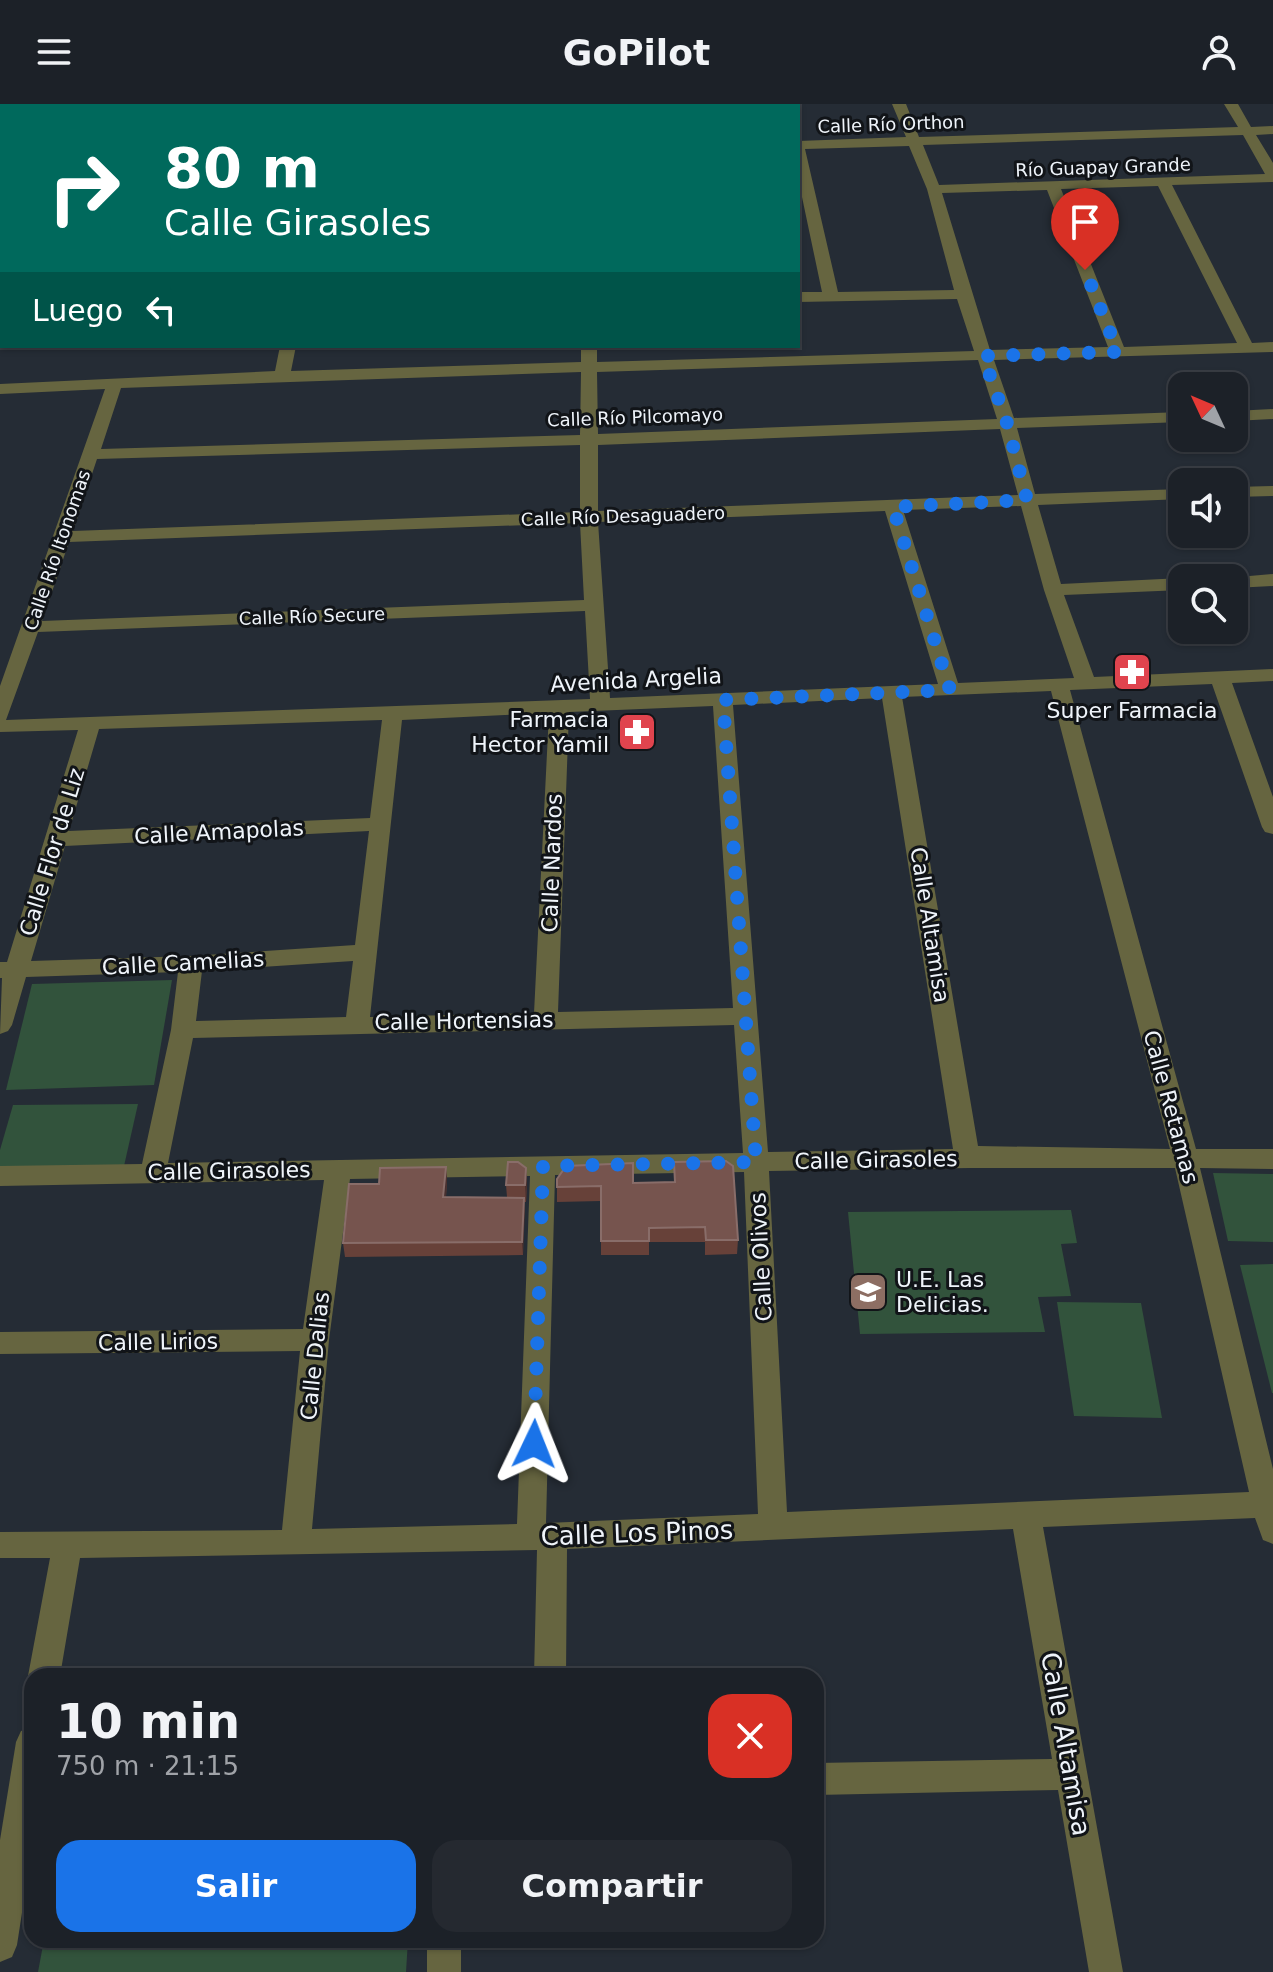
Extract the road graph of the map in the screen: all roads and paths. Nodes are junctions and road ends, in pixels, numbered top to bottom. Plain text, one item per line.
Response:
1 (899, 104) edge
2 (1231, 104) edge
3 (1247, 130) junction
4 (1273, 130) edge
5 (913, 141) junction
6 (800, 145) edge
7 (800, 154) edge
8 (1273, 177) edge
9 (1164, 183) junction
10 (1053, 187) junction
11 (934, 189) junction
12 (963, 294) junction
13 (831, 296) junction
14 (800, 297) edge
15 (1273, 347) edge
16 (288, 348) edge
17 (589, 348) edge
18 (1247, 348) junction
19 (1118, 352) junction
20 (983, 356) junction
21 (588, 368) junction
22 (282, 376) junction
23 (114, 386) junction
24 (0, 389) edge
25 (1273, 414) edge
26 (1248, 415) edge
27 (1168, 417) edge
28 (1007, 423) junction
29 (587, 440) junction
30 (90, 454) junction
31 (1273, 491) edge
32 (1248, 492) edge
33 (1168, 495) edge
34 (1027, 500) junction
35 (893, 507) junction
36 (589, 517) junction
37 (63, 537) junction
38 (1273, 580) edge
39 (1248, 581) edge
40 (1168, 585) edge
41 (1053, 590) junction
42 (594, 605) junction
43 (31, 627) junction
44 (1273, 675) edge
45 (1220, 677) junction
46 (1086, 683) junction
47 (1059, 685) junction
48 (950, 690) junction
49 (891, 692) junction
50 (723, 700) junction
51 (600, 705) junction
52 (559, 707) junction
53 (393, 714) junction
54 (0, 715) edge
55 (90, 725) junction
56 (0, 726) edge
57 (380, 824) junction
58 (1273, 827) edge
59 (58, 839) junction
60 (367, 952) junction
61 (191, 964) junction
62 (8, 970) edge
63 (746, 1016) junction
64 (546, 1019) junction
65 (357, 1023) junction
66 (0, 1025) edge
67 (183, 1030) junction
68 (1185, 1157) junction
69 (970, 1158) junction
70 (1273, 1159) edge
71 (756, 1162) junction
72 (543, 1166) junction
73 (338, 1170) junction
74 (153, 1172) junction
75 (0, 1176) edge
76 (315, 1340) junction
77 (0, 1343) edge
78 (1270, 1513) edge
79 (1026, 1517) junction
80 (773, 1528) junction
81 (541, 1536) junction
82 (68, 1543) junction
83 (296, 1543) junction
84 (0, 1545) edge
85 (45, 1668) edge
86 (549, 1668) edge
87 (24, 1769) edge
88 (1071, 1774) junction
89 (824, 1779) edge
90 (18, 1790) edge
91 (0, 1945) edge
92 (444, 1948) edge
93 (444, 1972) edge
94 (1106, 1972) edge

1 - 5 street
2 - 3 street
3 - 4 street, Calle Río Orthon
3 - 5 street, Calle Río Orthon
3 - 8 street
5 - 6 street, Calle Río Orthon
5 - 11 street
7 - 13 street
8 - 9 street, Río Guapay Grande
9 - 10 street, Río Guapay Grande
9 - 18 street
10 - 11 street, Río Guapay Grande
10 - 19 street
11 - 12 street
12 - 13 street
12 - 20 street
13 - 14 street
15 - 18 street
16 - 22 street
17 - 21 street
18 - 19 street
19 - 20 street
20 - 21 street
20 - 28 street
21 - 22 street
21 - 29 street
22 - 23 street
23 - 24 street
23 - 30 street, Calle Río Itonomas
25 - 26 street
27 - 28 street, Calle Río Pilcomayo
28 - 29 street, Calle Río Pilcomayo
28 - 34 street
29 - 30 street, Calle Río Pilcomayo
29 - 36 street
30 - 37 street, Calle Río Itonomas
31 - 32 street
33 - 34 street, Calle Río Desaguadero
34 - 35 street, Calle Río Desaguadero
34 - 41 street
35 - 36 street, Calle Río Desaguadero
35 - 48 street
36 - 37 street, Calle Río Desaguadero
36 - 42 street
37 - 43 street, Calle Río Itonomas
38 - 39 street
40 - 41 street
41 - 46 street
42 - 43 street, Calle Río Secure
42 - 51 street
43 - 54 street, Calle Río Itonomas
44 - 45 street, Avenida Argelia
45 - 46 street, Avenida Argelia
45 - 58 street
46 - 47 street, Avenida Argelia
47 - 48 street, Avenida Argelia
47 - 68 street, Calle Retamas
48 - 49 street, Avenida Argelia
49 - 50 street, Avenida Argelia
49 - 69 street, Calle Altamisa
50 - 51 street, Avenida Argelia
50 - 63 street, Calle Olivos
51 - 52 street, Avenida Argelia
52 - 53 street, Avenida Argelia
52 - 64 street, Calle Nardos
53 - 55 street, Avenida Argelia
53 - 57 street
55 - 56 street, Avenida Argelia
55 - 59 street, Calle Flor de Liz
57 - 59 street, Calle Amapolas
57 - 60 street
59 - 62 street, Calle Flor de Liz
60 - 61 street, Calle Camelias
60 - 65 street
61 - 62 street, Calle Camelias
61 - 67 street
62 - 66 street, Calle Flor de Liz
63 - 64 street, Calle Hortensias
63 - 71 street, Calle Olivos
64 - 65 street, Calle Hortensias
65 - 67 street, Calle Hortensias
67 - 74 street
68 - 69 street, Calle Girasoles
68 - 70 street, Calle Girasoles
68 - 78 street, Calle Retamas
69 - 71 street, Calle Girasoles
71 - 72 street, Calle Girasoles
71 - 80 street, Calle Olivos
72 - 73 street, Calle Girasoles
72 - 81 street
73 - 74 street, Calle Girasoles
73 - 76 street, Calle Dalias
74 - 75 street, Calle Girasoles
76 - 77 street, Calle Lirios
76 - 83 street, Calle Dalias
78 - 79 street, Calle Los Pinos
79 - 80 street, Calle Los Pinos
79 - 88 street, Calle Altamisa
80 - 81 street, Calle Los Pinos
81 - 83 street, Calle Los Pinos
81 - 86 street
82 - 83 street, Calle Los Pinos
82 - 84 street, Calle Los Pinos
82 - 85 street
87 - 90 street
88 - 89 street
88 - 94 street, Calle Altamisa
90 - 91 street
92 - 93 street

